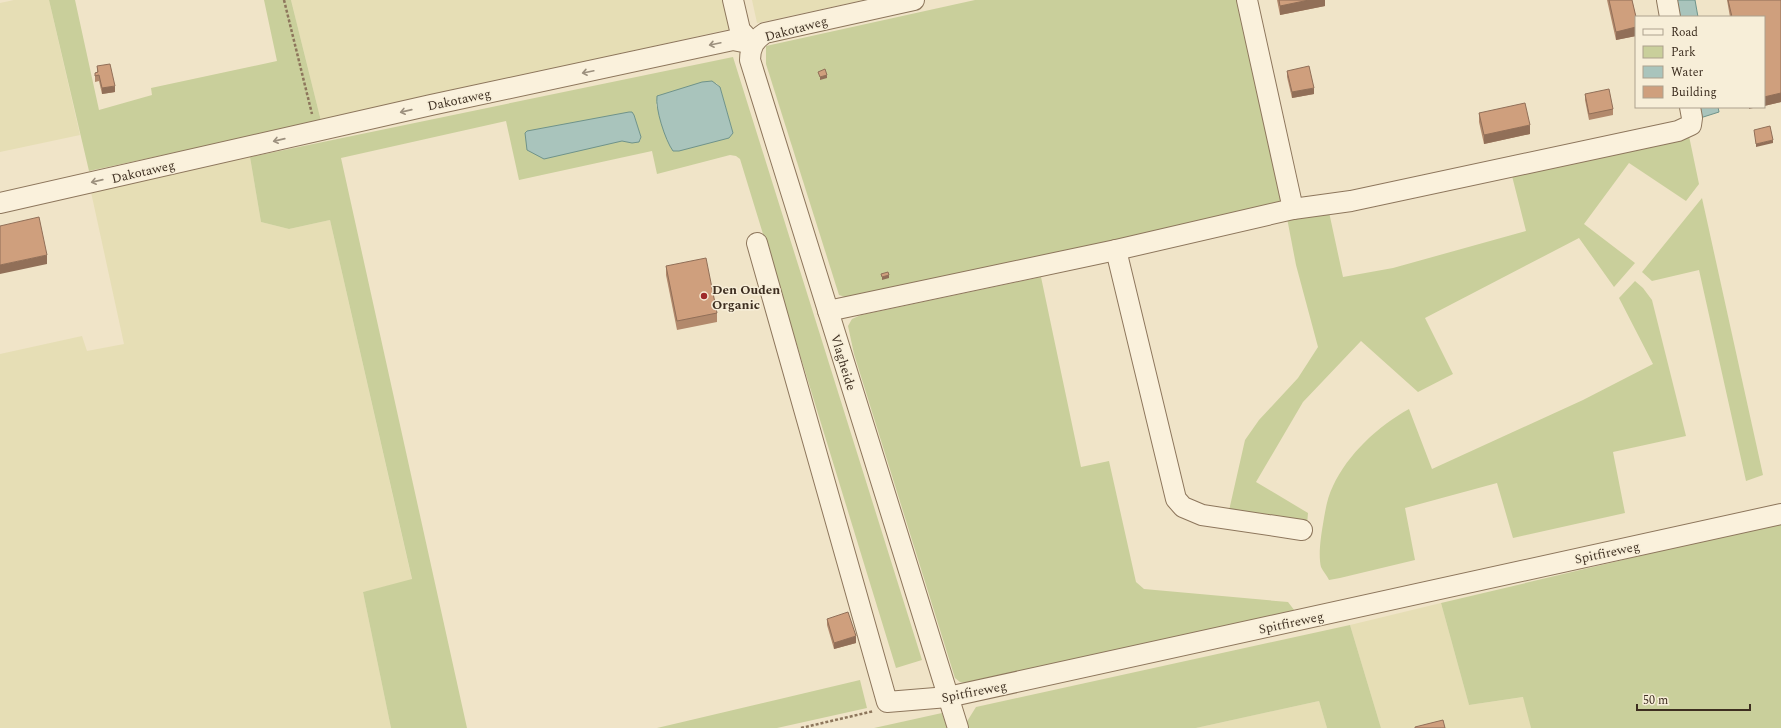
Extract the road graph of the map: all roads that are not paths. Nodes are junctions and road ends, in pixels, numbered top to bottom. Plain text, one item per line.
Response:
1 (733, 0) edge
2 (914, 0) edge
3 (1247, 0) edge
4 (1667, 0) edge
5 (1670, 16) edge
6 (753, 44) junction
7 (1690, 108) edge
8 (0, 203) edge
9 (1292, 209) junction
10 (757, 243) dead end
11 (1116, 250) junction
12 (828, 311) junction
13 (1781, 514) edge
14 (1302, 530) dead end
15 (948, 697) junction
16 (958, 728) edge

1 - 6 street
2 - 6 street, Dakotaweg
3 - 9 street
4 - 5 street
6 -> 8 street, Dakotaweg
6 - 12 street, Vlagheide
7 - 9 street
9 - 11 street
10 - 15 street, Spitfireweg
11 - 12 street
11 - 14 street
12 - 15 street, Vlagheide
13 - 15 street, Spitfireweg
15 - 16 street, Vlagheide

